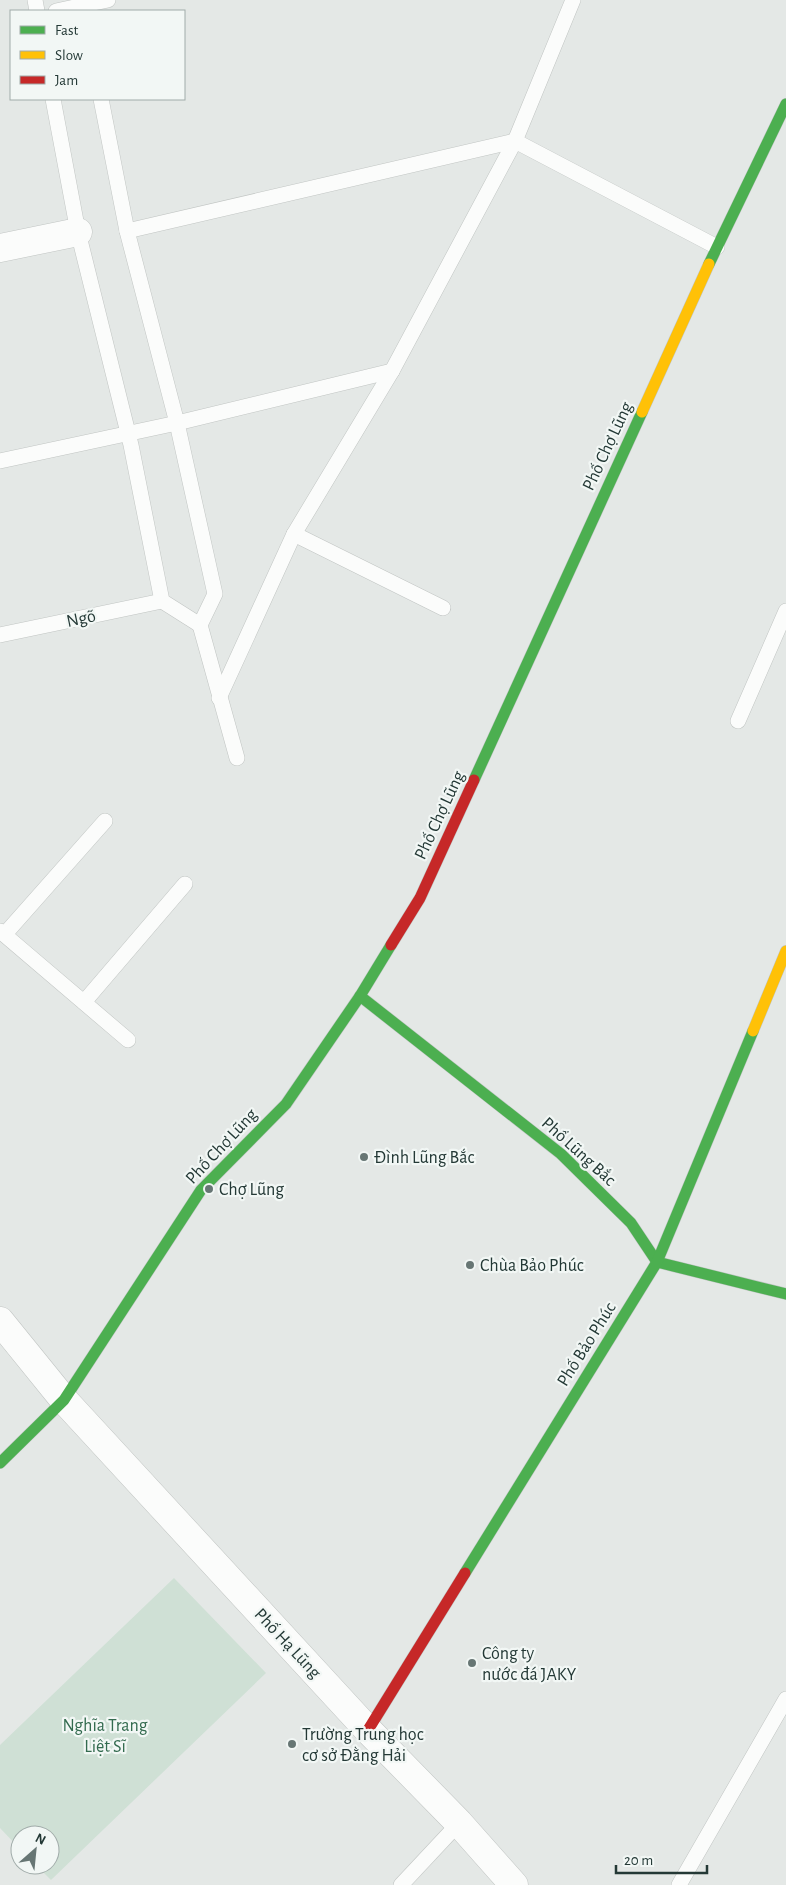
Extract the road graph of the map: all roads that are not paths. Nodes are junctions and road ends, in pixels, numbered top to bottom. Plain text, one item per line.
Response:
1 (108, 0) edge
2 (573, 0) edge
3 (83, 6) edge
4 (61, 10) edge
5 (53, 100) edge
6 (101, 100) edge
7 (786, 104) edge
8 (516, 142) junction
9 (127, 231) junction
10 (78, 232) junction
11 (717, 247) junction
12 (0, 248) edge
13 (392, 371) junction
14 (177, 422) junction
15 (127, 432) junction
16 (0, 461) edge
17 (294, 534) junction
18 (162, 601) junction
19 (443, 608) dead end
20 (786, 611) edge
21 (200, 625) junction
22 (0, 636) edge
23 (219, 698) junction
24 (738, 721) dead end
25 (237, 758) dead end
26 (105, 821) dead end
27 (185, 884) dead end
28 (2, 932) edge
29 (786, 951) edge
30 (360, 996) junction
31 (84, 1002) junction
32 (128, 1040) dead end
33 (657, 1262) junction
34 (786, 1294) edge
35 (0, 1321) edge
36 (64, 1400) junction
37 (0, 1463) edge
38 (786, 1698) edge
39 (368, 1730) junction
40 (459, 1823) junction
41 (401, 1885) edge
42 (514, 1885) edge
43 (679, 1885) edge

1 - 3 lane
2 - 8 lane
3 - 4 lane
5 - 10 lane
6 - 9 lane
7 - 11 street, Phố Chợ Lũng
8 - 9 lane
8 - 11 lane
8 - 13 lane
9 - 14 lane
10 - 12 street
10 - 15 lane
11 - 30 street, Phố Chợ Lũng
13 - 14 lane
13 - 17 lane
14 - 15 lane
14 - 21 lane
15 - 16 lane
15 - 18 lane
17 - 19 lane
17 - 23 lane
18 - 21 lane
18 - 22 lane, Ngõ
20 - 24 lane
21 - 23 lane
23 - 25 lane
26 - 28 lane
27 - 31 lane
28 - 31 lane
29 - 33 street, Phố Bảo Phúc
30 - 33 street, Phố Lũng Bắc
30 - 36 street, Phố Chợ Lũng
31 - 32 lane
33 - 34 street
33 - 39 street, Phố Bảo Phúc
35 - 36 street, Phố Hạ Lũng
36 - 37 street, Phố Chợ Lũng
36 - 39 street, Phố Hạ Lũng
38 - 43 lane
39 - 40 street, Phố Hạ Lũng
40 - 41 lane
40 - 42 street, Phố Hạ Lũng

